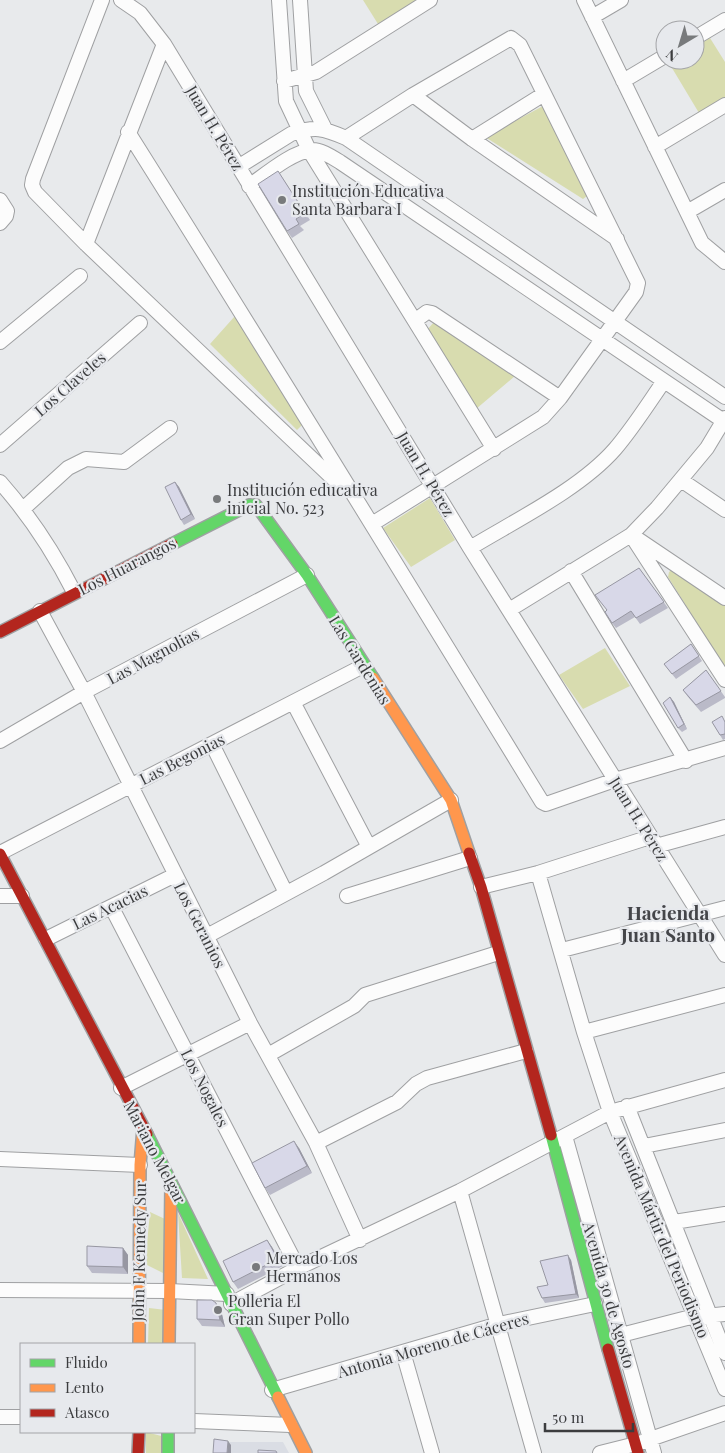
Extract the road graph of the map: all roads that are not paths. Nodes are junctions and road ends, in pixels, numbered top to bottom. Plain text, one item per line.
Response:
1 (102, 0) edge
2 (121, 0) edge
3 (279, 0) edge
4 (300, 0) edge
5 (430, 0) edge
6 (584, 0) edge
7 (620, 0) edge
8 (592, 17) junction
9 (725, 20) edge
10 (705, 32) edge
11 (164, 44) junction
12 (655, 62) edge
13 (303, 76) junction
14 (284, 81) junction
15 (623, 81) junction
16 (544, 94) junction
17 (413, 95) junction
18 (725, 105) edge
19 (325, 129) junction
20 (300, 131) junction
21 (128, 132) junction
22 (346, 138) junction
23 (472, 139) junction
24 (655, 147) junction
25 (309, 150) junction
26 (238, 167) junction
27 (249, 186) junction
28 (725, 190) edge
29 (0, 200) edge
30 (687, 212) junction
31 (0, 224) edge
32 (617, 240) junction
33 (86, 244) junction
34 (725, 262) edge
35 (80, 276) dead end
36 (416, 320) junction
37 (615, 321) junction
38 (140, 322) dead end
39 (602, 339) junction
40 (0, 342) edge
41 (664, 381) junction
42 (560, 398) junction
43 (725, 398) edge
44 (724, 420) edge
45 (170, 428) dead end
46 (0, 445) edge
47 (494, 449) junction
48 (681, 480) junction
49 (0, 482) edge
50 (433, 486) junction
51 (355, 500) junction
52 (256, 505) joint
53 (23, 509) junction
54 (725, 510) edge
55 (372, 524) junction
56 (631, 534) junction
57 (470, 548) junction
58 (571, 571) junction
59 (307, 576) junction
60 (74, 592) junction
61 (725, 598) edge
62 (509, 610) junction
63 (40, 611) junction
64 (0, 632) edge
65 (363, 666) junction
66 (725, 680) edge
67 (84, 692) junction
68 (293, 702) junction
69 (0, 741) edge
70 (212, 744) junction
71 (725, 748) edge
72 (686, 761) junction
73 (614, 780) junction
74 (131, 786) junction
75 (451, 800) junction
76 (725, 827) edge
77 (653, 841) junction
78 (369, 847) junction
79 (0, 854) edge
80 (470, 858) junction
81 (538, 873) junction
82 (175, 875) junction
83 (481, 887) junction
84 (286, 893) junction
85 (0, 896) edge
86 (22, 896) junction
87 (347, 896) dead end
88 (112, 908) junction
89 (725, 908) edge
90 (698, 914) junction
91 (207, 936) junction
92 (46, 939) junction
93 (562, 950) junction
94 (498, 953) junction
95 (725, 955) edge
96 (725, 994) edge
97 (250, 1024) junction
98 (584, 1032) junction
99 (526, 1051) junction
100 (188, 1055) junction
101 (268, 1055) junction
102 (725, 1080) edge
103 (122, 1088) junction
104 (627, 1106) junction
105 (610, 1112) junction
106 (143, 1128) junction
107 (725, 1130) edge
108 (559, 1139) junction
109 (316, 1143) junction
110 (644, 1146) junction
111 (0, 1159) edge
112 (140, 1165) junction
113 (171, 1180) junction
114 (460, 1191) junction
115 (150, 1208) junction
116 (171, 1214) junction
117 (725, 1214) edge
118 (674, 1222) junction
119 (360, 1240) junction
120 (298, 1268) junction
121 (0, 1290) edge
122 (170, 1291) junction
123 (139, 1292) junction
124 (229, 1299) junction
125 (595, 1304) junction
126 (725, 1314) edge
127 (704, 1316) junction
128 (499, 1324) junction
129 (621, 1335) junction
130 (139, 1343) edge
131 (169, 1343) edge
132 (403, 1352) junction
133 (725, 1353) edge
134 (725, 1389) edge
135 (272, 1390) junction
136 (725, 1413) edge
137 (0, 1417) edge
138 (20, 1417) edge
139 (195, 1421) edge
140 (290, 1424) junction
141 (138, 1433) edge
142 (168, 1433) edge
143 (652, 1446) edge
144 (637, 1449) edge
145 (138, 1453) edge
146 (168, 1453) edge
147 (306, 1453) edge
148 (432, 1453) edge
149 (534, 1453) edge
150 (600, 1453) edge

1 - 33 street
2 - 11 street, Juan H. Pérez
3 - 14 street
4 - 13 street
5 - 13 street
6 - 8 street
7 - 8 street
8 - 15 street
9 - 10 street
11 - 21 street
11 - 26 street, Juan H. Pérez
12 - 15 street
13 - 14 street
13 - 19 street
14 - 20 street
15 - 24 street
16 - 17 street
16 - 23 street
16 - 32 street
17 - 22 street
17 - 23 street
18 - 24 street
19 - 20 street
19 - 22 street
20 - 25 street
20 - 26 street
21 - 33 street
21 - 51 street
22 - 37 street
23 - 32 street
24 - 30 street
25 - 27 street
25 - 36 street
25 - 39 street
26 - 27 street, Juan H. Pérez
27 - 50 street, Juan H. Pérez
28 - 30 street
29 - 31 street
30 - 34 street
32 - 37 street
33 - 51 street
35 - 40 street
36 - 42 street
36 - 47 street
37 - 39 street
37 - 43 street
38 - 46 street, Los Claveles
39 - 41 street
39 - 42 street
41 - 44 street
41 - 57 street
42 - 47 street
44 - 48 street
45 - 53 street
47 - 50 street
48 - 54 street
48 - 56 street
49 - 53 street
50 - 55 street
50 - 57 street, Juan H. Pérez
51 - 55 street
52 - 59 street, Las Gardenias
52 - 60 street, Los Huarangos
53 - 60 street
55 - 73 street
56 - 58 street
56 - 61 street
56 - 66 street
57 - 62 street, Juan H. Pérez
58 - 62 street
58 - 72 street
59 - 65 street, Las Gardenias
59 - 67 street, Las Magnolias
60 - 63 street, Los Huarangos
62 - 73 street, Juan H. Pérez
63 - 64 street, Los Huarangos
63 - 67 street, Los Geranios
65 - 68 street, Las Begonias
65 - 75 street, Las Gardenias
67 - 69 street, Las Magnolias
67 - 74 street, Los Geranios
68 - 70 street, Las Begonias
68 - 78 street
70 - 74 street, Las Begonias
70 - 84 street
71 - 72 street
72 - 73 street
73 - 77 street, Juan H. Pérez
74 - 79 street, Las Begonias
74 - 82 street, Los Geranios
75 - 78 street
75 - 80 street, Las Gardenias
76 - 77 street
77 - 81 street
77 - 90 street, Juan H. Pérez
78 - 84 street
79 - 86 street, Mariano Melgar
80 - 83 street, Las Gardenias
80 - 87 street
81 - 83 street
81 - 93 street, Avenida Mártir del Periodismo
82 - 88 street, Las Acacias
82 - 91 street, Los Geranios
83 - 94 street, Las Gardenias
84 - 91 street
85 - 86 street
86 - 92 street, Mariano Melgar
88 - 92 street, Las Acacias
88 - 100 street, Los Nogales
89 - 90 street
90 - 93 street
90 - 95 street, Juan H. Pérez
91 - 97 street, Los Geranios
92 - 103 street, Mariano Melgar
93 - 98 street, Avenida Mártir del Periodismo
94 - 99 street, Las Gardenias
94 - 101 street
96 - 98 street
97 - 100 street
97 - 101 street, Los Geranios
98 - 105 street, Avenida Mártir del Periodismo
99 - 108 street, Las Gardenias
99 - 109 street
100 - 103 street
100 - 120 street, Los Nogales
101 - 109 street, Los Geranios
102 - 104 street
103 - 106 street, Mariano Melgar
104 - 105 street
104 - 110 street, Avenida Mártir del Periodismo
105 - 108 street
105 - 127 street, Avenida Mártir del Periodismo
106 - 112 street, John F Kennedy Sur
106 - 113 street, Mariano Melgar
107 - 110 street
108 - 114 street
108 - 125 street, Avenida 30 de Agosto
108 - 129 street, Avenida 30 de Agosto
109 - 119 street, Los Geranios
110 - 118 street, Avenida Mártir del Periodismo
111 - 112 street
112 - 115 street, John F Kennedy Sur
113 - 116 street
113 - 124 street, Mariano Melgar
114 - 119 street
114 - 128 street
115 - 116 street
115 - 123 street, John F Kennedy Sur
116 - 122 street
117 - 118 street
118 - 127 street, Avenida Mártir del Periodismo
119 - 120 street
120 - 124 street
121 - 123 street
122 - 123 street
122 - 124 street
122 - 131 street
123 - 130 street, John F Kennedy Sur
124 - 135 street, Mariano Melgar
125 - 128 street, Antonia Moreno de Cáceres
125 - 144 street, Avenida 30 de Agosto
126 - 127 street
127 - 129 street
127 - 133 street, Avenida Mártir del Periodismo
127 - 134 street, Avenida Mártir del Periodismo
128 - 132 street, Antonia Moreno de Cáceres
128 - 149 street
129 - 143 street, Avenida 30 de Agosto
132 - 135 street, Antonia Moreno de Cáceres
132 - 148 street
135 - 140 street, Mariano Melgar
136 - 143 street
137 - 138 street
139 - 140 street
140 - 147 street, Mariano Melgar
141 - 145 street
142 - 146 street
143 - 144 street
144 - 150 street

